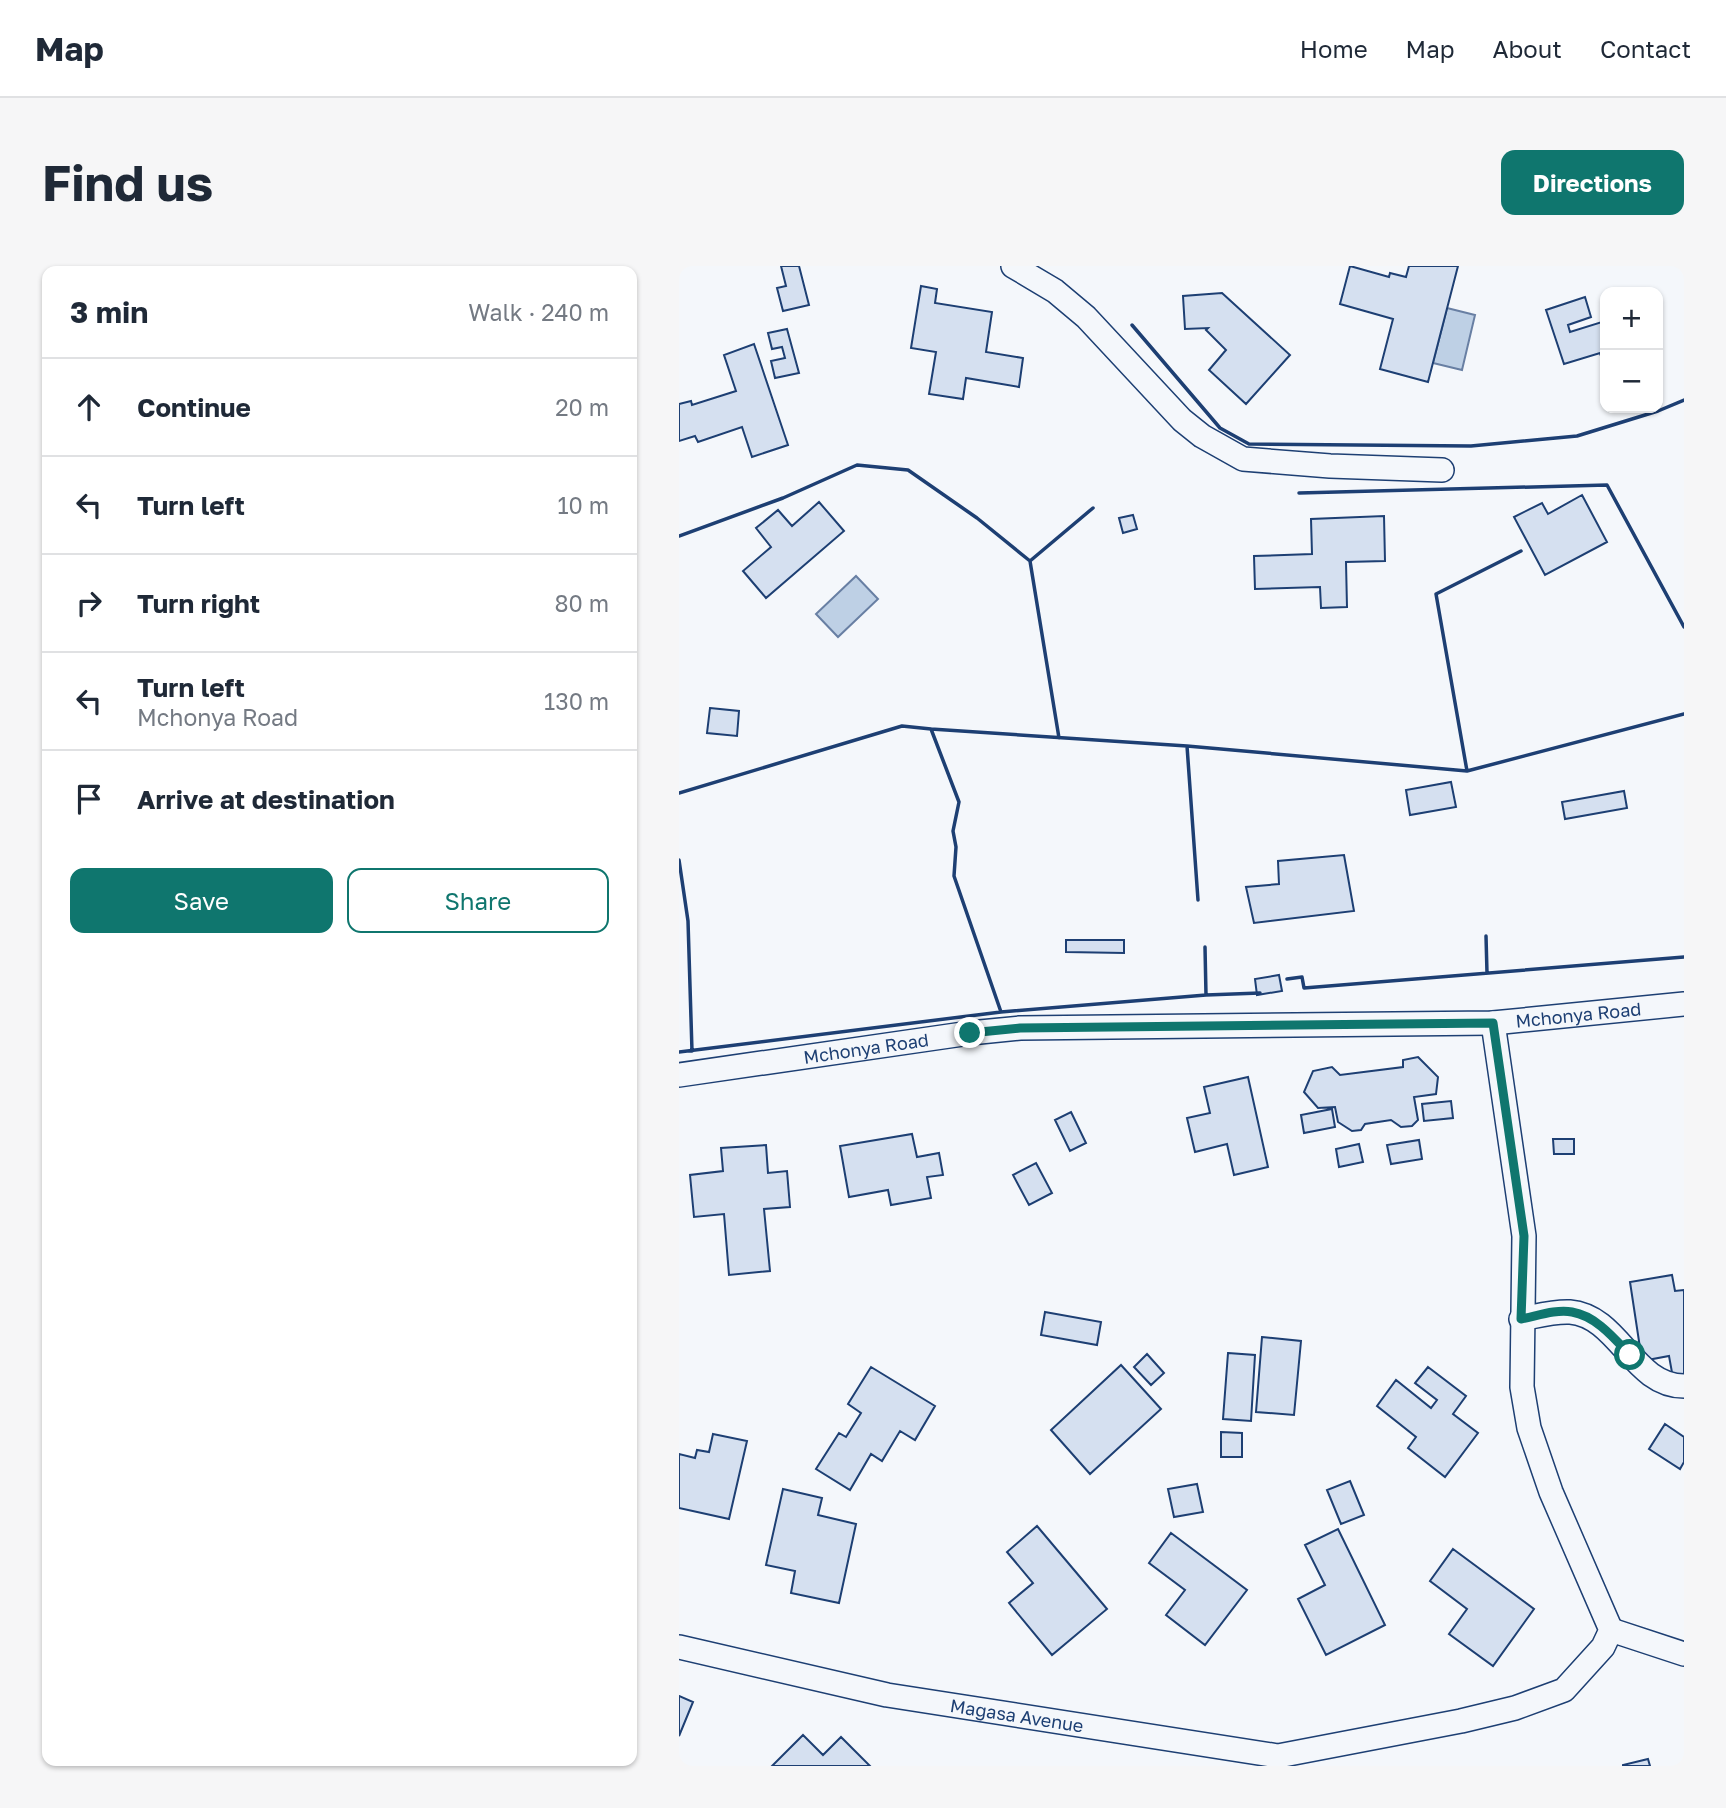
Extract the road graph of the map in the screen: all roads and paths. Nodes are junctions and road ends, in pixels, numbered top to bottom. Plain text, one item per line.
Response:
1 (1013, 266) edge
2 (1442, 470) dead end
3 (1684, 1003) edge
4 (1493, 1023) junction
5 (679, 1074) edge
6 (1521, 1319) junction
7 (1684, 1386) edge
8 (1611, 1630) junction
9 (679, 1647) edge
10 (1684, 1654) edge
11 (1278, 1761) edge

1 - 2 street
3 - 4 street, Mchonya Road
4 - 5 street, Mchonya Road
4 - 6 street
6 - 7 street
6 - 8 street
8 - 10 street
8 - 11 street, Magasa Avenue
9 - 11 street, Magasa Avenue

